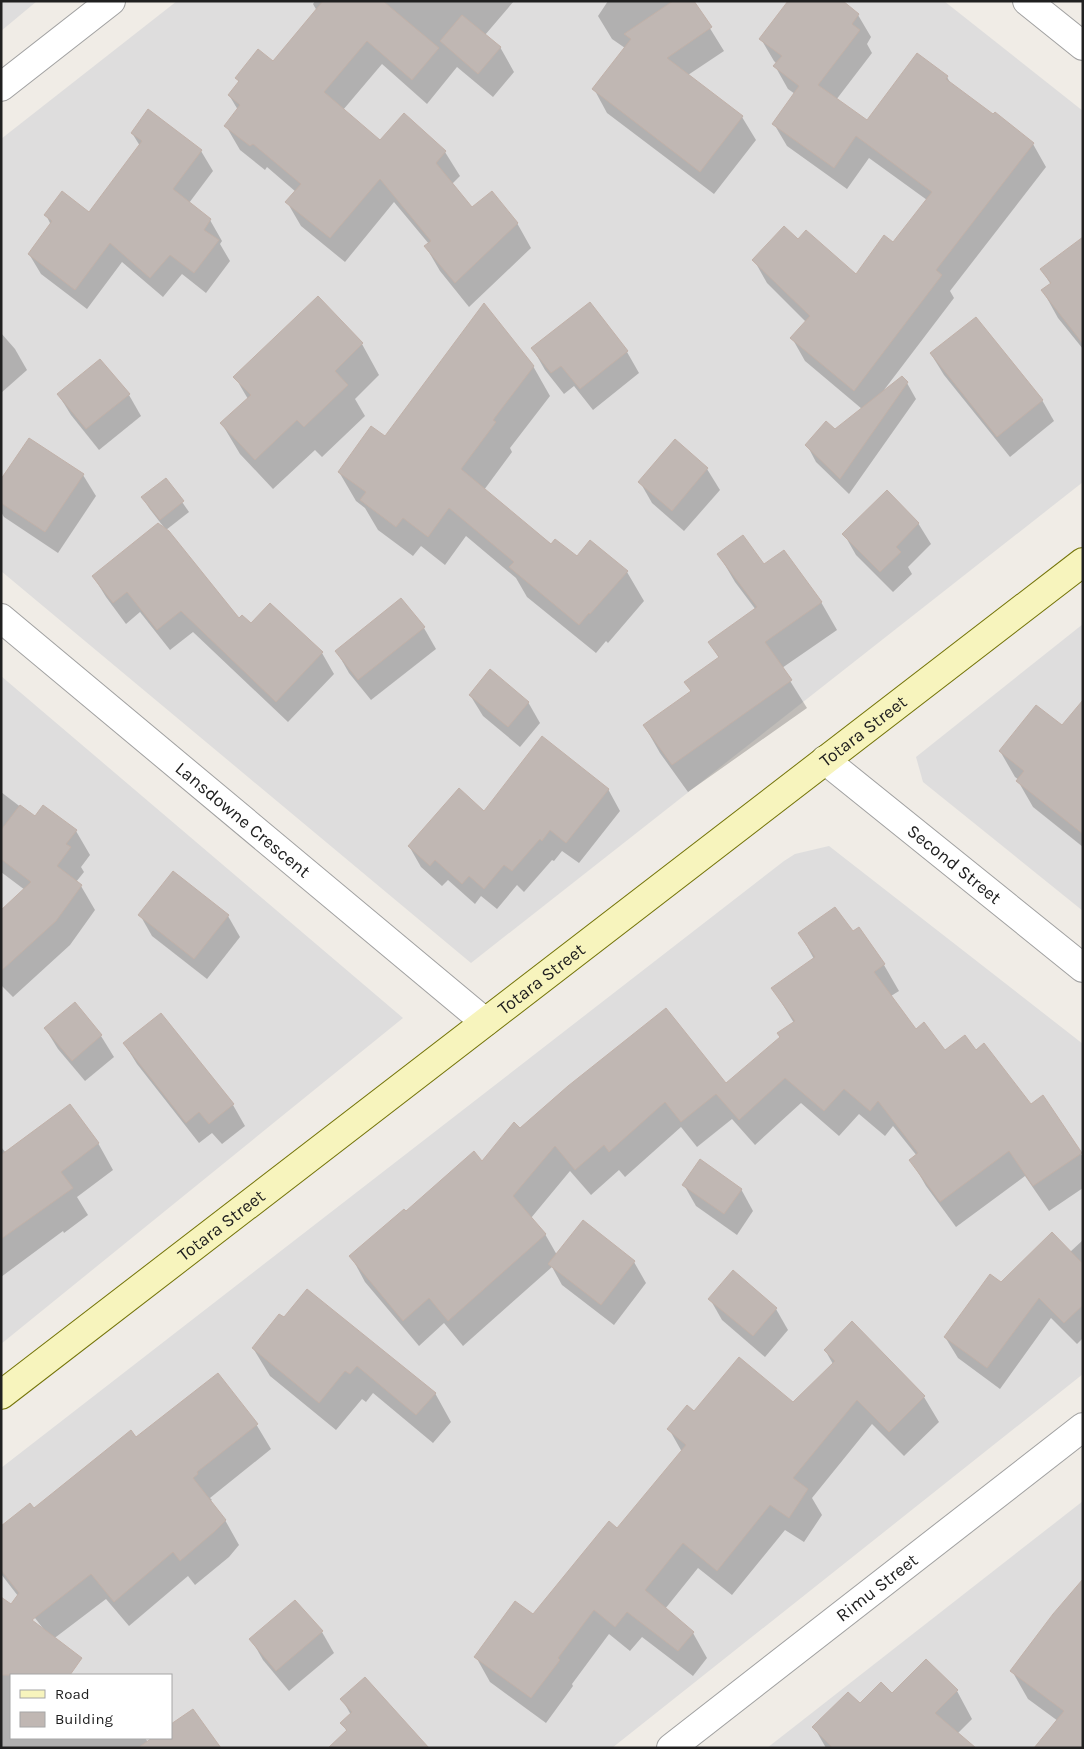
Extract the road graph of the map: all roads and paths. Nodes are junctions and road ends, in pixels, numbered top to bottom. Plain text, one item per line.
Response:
1 (111, 1) edge
2 (1027, 1) edge
3 (1083, 46) edge
4 (1, 88) edge
5 (1083, 562) edge
6 (1, 618) edge
7 (825, 760) junction
8 (1083, 968) edge
9 (485, 1022) junction
10 (1, 1395) edge
11 (1083, 1427) edge
12 (671, 1748) edge

1 - 4 street
2 - 3 street
5 - 7 street, Totara Street
6 - 9 street, Lansdowne Crescent
7 - 8 street, Second Street
7 - 9 street, Totara Street
9 - 10 street, Totara Street
11 - 12 street, Rimu Street

